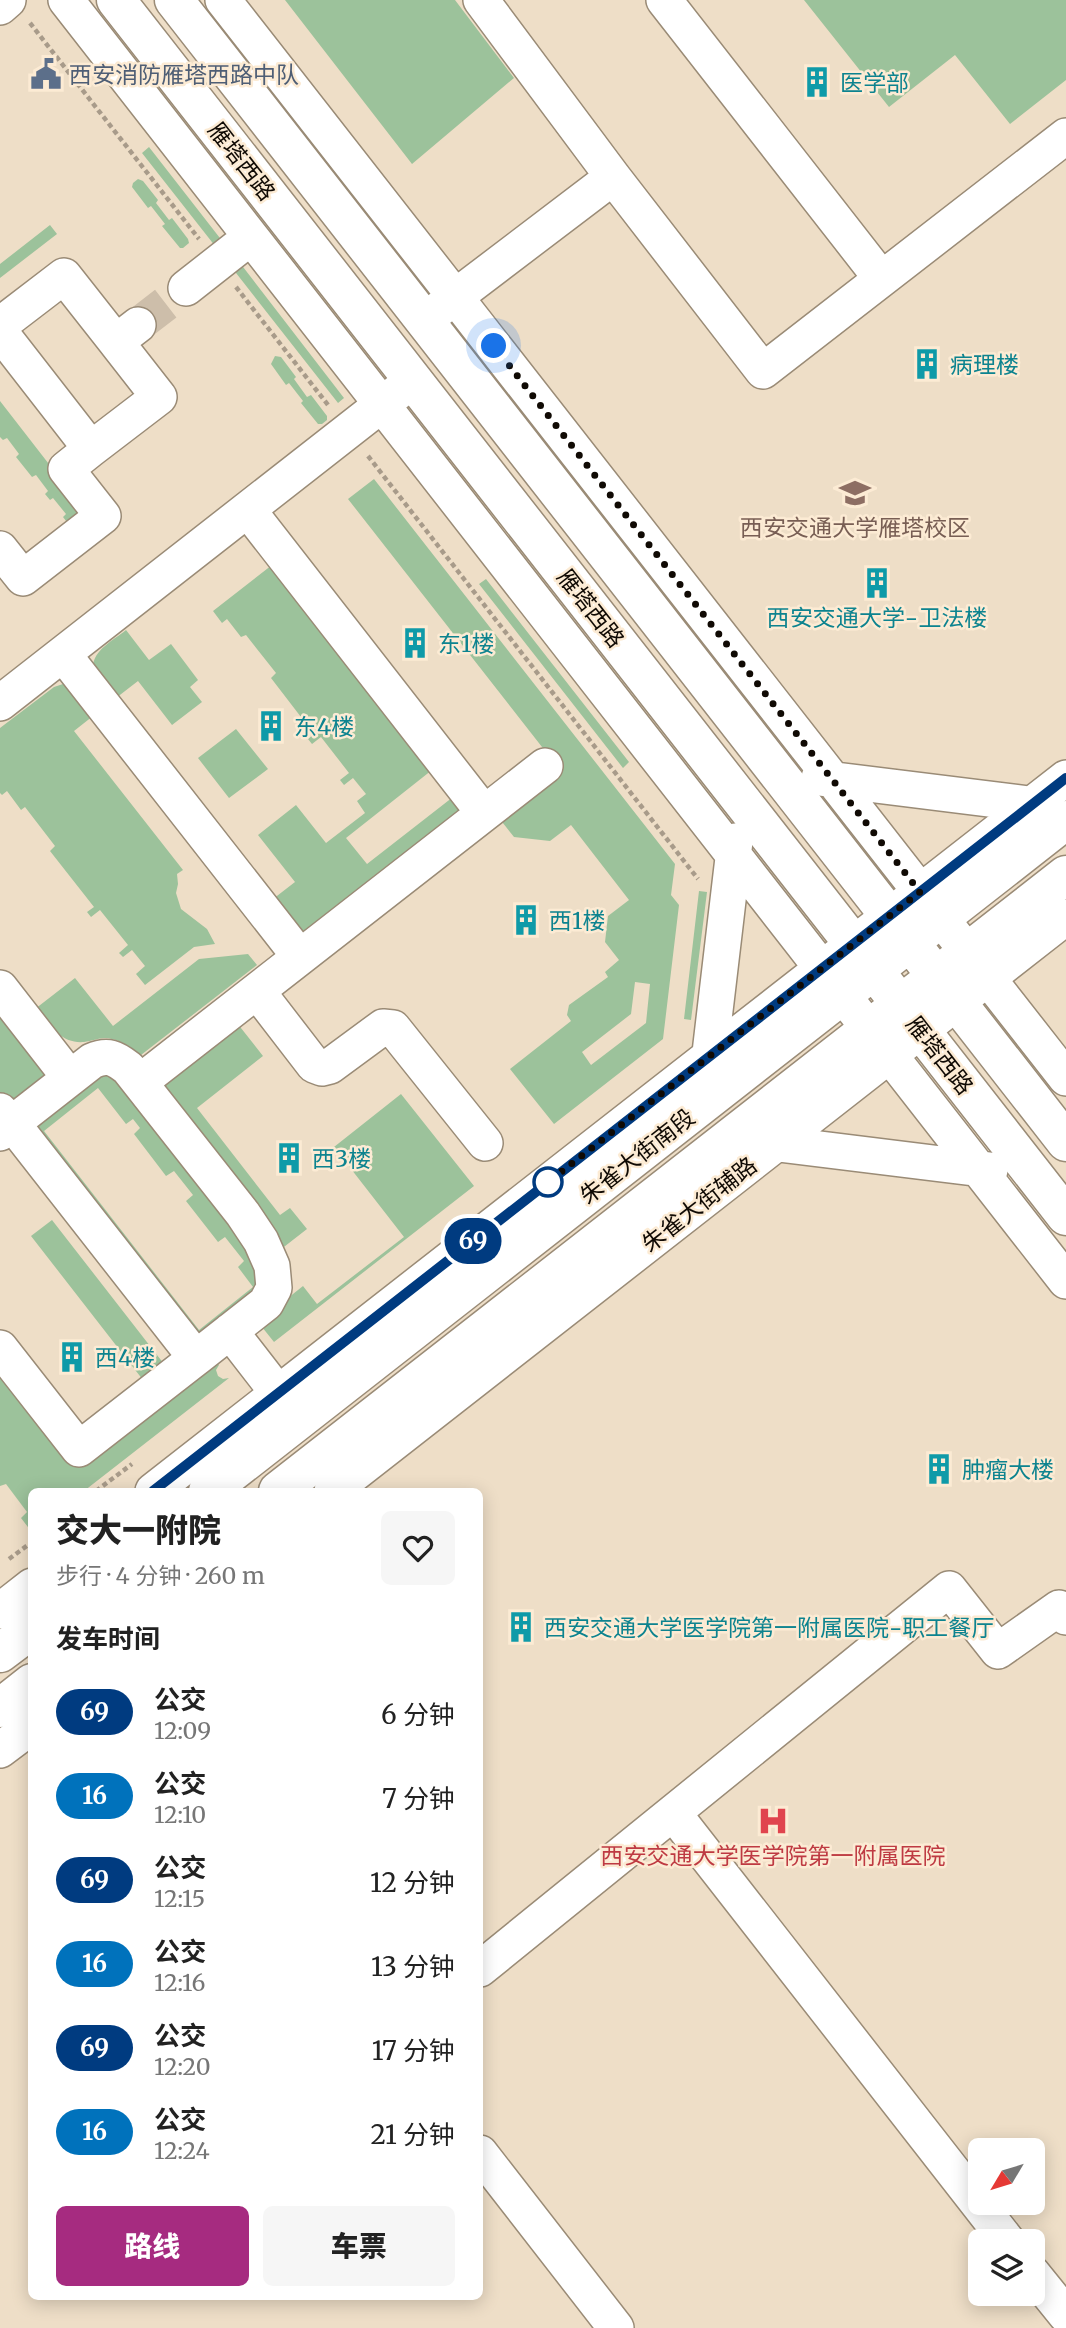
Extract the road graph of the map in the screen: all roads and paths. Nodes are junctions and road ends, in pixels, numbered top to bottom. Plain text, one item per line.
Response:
1 (66, 0) edge
2 (116, 0) edge
3 (174, 0) edge
4 (223, 0) edge
5 (481, 0) edge
6 (664, 0) edge
7 (12, 9) edge
8 (1066, 136) edge
9 (613, 177) junction
10 (251, 237) junction
11 (218, 263) junction
12 (881, 278) junction
13 (186, 288) tunnel mouth
14 (455, 296) junction
15 (425, 321) junction
16 (0, 326) edge
17 (0, 332) edge
18 (413, 381) junction
19 (382, 405) junction
20 (349, 431) junction
21 (91, 449) junction
22 (248, 510) junction
23 (0, 549) edge
24 (63, 654) junction
25 (0, 704) edge
26 (545, 766) dead end
27 (778, 773) junction
28 (1066, 778) edge
29 (833, 780) junction
30 (740, 799) junction
31 (1032, 805) junction
32 (1066, 809) edge
33 (484, 813) junction
34 (1066, 820) edge
35 (733, 854) junction
36 (1066, 875) edge
37 (696, 891) dead end
38 (930, 905) junction
39 (1066, 917) edge
40 (900, 929) junction
41 (300, 957) junction
42 (864, 957) junction
43 (978, 965) junction
44 (833, 981) junction
45 (0, 988) edge
46 (947, 989) junction
47 (257, 991) junction
48 (911, 1017) junction
49 (880, 1042) junction
50 (709, 1056) junction
51 (70, 1078) junction
52 (1066, 1078) edge
53 (140, 1082) junction
54 (703, 1104) junction
55 (4, 1122) edge
56 (730, 1138) junction
57 (1066, 1142) edge
58 (485, 1143) dead end
59 (777, 1143) junction
60 (979, 1169) junction
61 (1034, 1175) junction
62 (1066, 1216) edge
63 (1066, 1281) edge
64 (230, 1331) junction
65 (0, 1348) edge
66 (196, 1357) junction
67 (278, 1393) junction
68 (139, 1458) dead end
69 (100, 1488) edge
70 (157, 1488) edge
71 (212, 1488) edge
72 (282, 1488) edge
73 (336, 1488) edge
74 (28, 1545) edge
75 (0, 1566) edge
76 (28, 1589) edge
77 (0, 1611) edge
78 (1066, 1617) edge
79 (28, 1632) edge
80 (0, 1653) edge
81 (28, 1687) edge
82 (0, 1708) edge
83 (28, 1729) edge
84 (0, 1750) edge
85 (674, 1814) junction
86 (483, 1967) edge
87 (483, 2157) edge
88 (999, 2229) edge
89 (1045, 2289) edge
90 (1066, 2315) edge
91 (615, 2328) edge

1 - 10 street
2 - 18 main road, 雁塔西路
3 - 15 main road, 雁塔西路
4 - 14 street
5 - 9 street
6 - 12 street
7 - 11 path
8 - 12 street
9 - 12 street
9 - 14 street
10 - 11 street
10 - 19 street
11 - 13 street
11 - 20 path
14 - 15 street
14 - 29 street
15 - 27 main road, 雁塔西路
16 - 21 street
17 - 21 street
18 - 19 street
18 - 30 main road, 雁塔西路
19 - 20 street
19 - 35 street
20 - 22 street
20 - 37 path
21 - 23 street
22 - 24 street
22 - 33 street
24 - 25 street
24 - 41 street
26 - 33 street
27 - 29 street
27 - 40 main road, 雁塔西路
28 - 31 street
29 - 31 street
29 - 38 street
30 - 35 street
30 - 42 main road, 雁塔西路
31 - 32 street
31 - 38 street
33 - 41 street
34 - 38 main road, 朱雀大街南段
35 - 44 street
35 - 50 street
36 - 43 main road, 朱雀大街南段
38 - 40 main road, 朱雀大街南段
38 - 43 street
39 - 43 street
40 - 42 main road, 朱雀大街南段
40 - 46 main road, 雁塔西路
41 - 47 street
42 - 44 main road, 朱雀大街南段
42 - 48 main road, 雁塔西路
43 - 46 main road, 朱雀大街南段
43 - 52 street
44 - 49 street
44 - 50 street
44 - 54 main road, 朱雀大街南段
45 - 51 street
46 - 48 main road, 朱雀大街南段
46 - 57 main road, 雁塔西路
47 - 53 street
47 - 58 street
48 - 49 main road, 朱雀大街南段
48 - 61 main road, 雁塔西路
49 - 56 main road, 朱雀大街南段
49 - 59 street, 朱雀大街辅路
49 - 60 street
50 - 54 street
50 - 67 street
51 - 53 street
51 - 55 street
53 - 64 street
54 - 71 main road, 朱雀大街南段
55 - 66 street
56 - 59 street
56 - 72 main road, 朱雀大街南段
59 - 60 street
59 - 73 street, 朱雀大街辅路
60 - 61 street
60 - 63 street
61 - 62 main road, 雁塔西路
64 - 66 street
64 - 67 street
65 - 66 street
67 - 70 street
68 - 69 path
74 - 75 path
76 - 77 street
78 - 85 street
79 - 80 main road
81 - 82 main road
83 - 84 street
85 - 86 street
85 - 88 street
87 - 91 street
89 - 90 street

